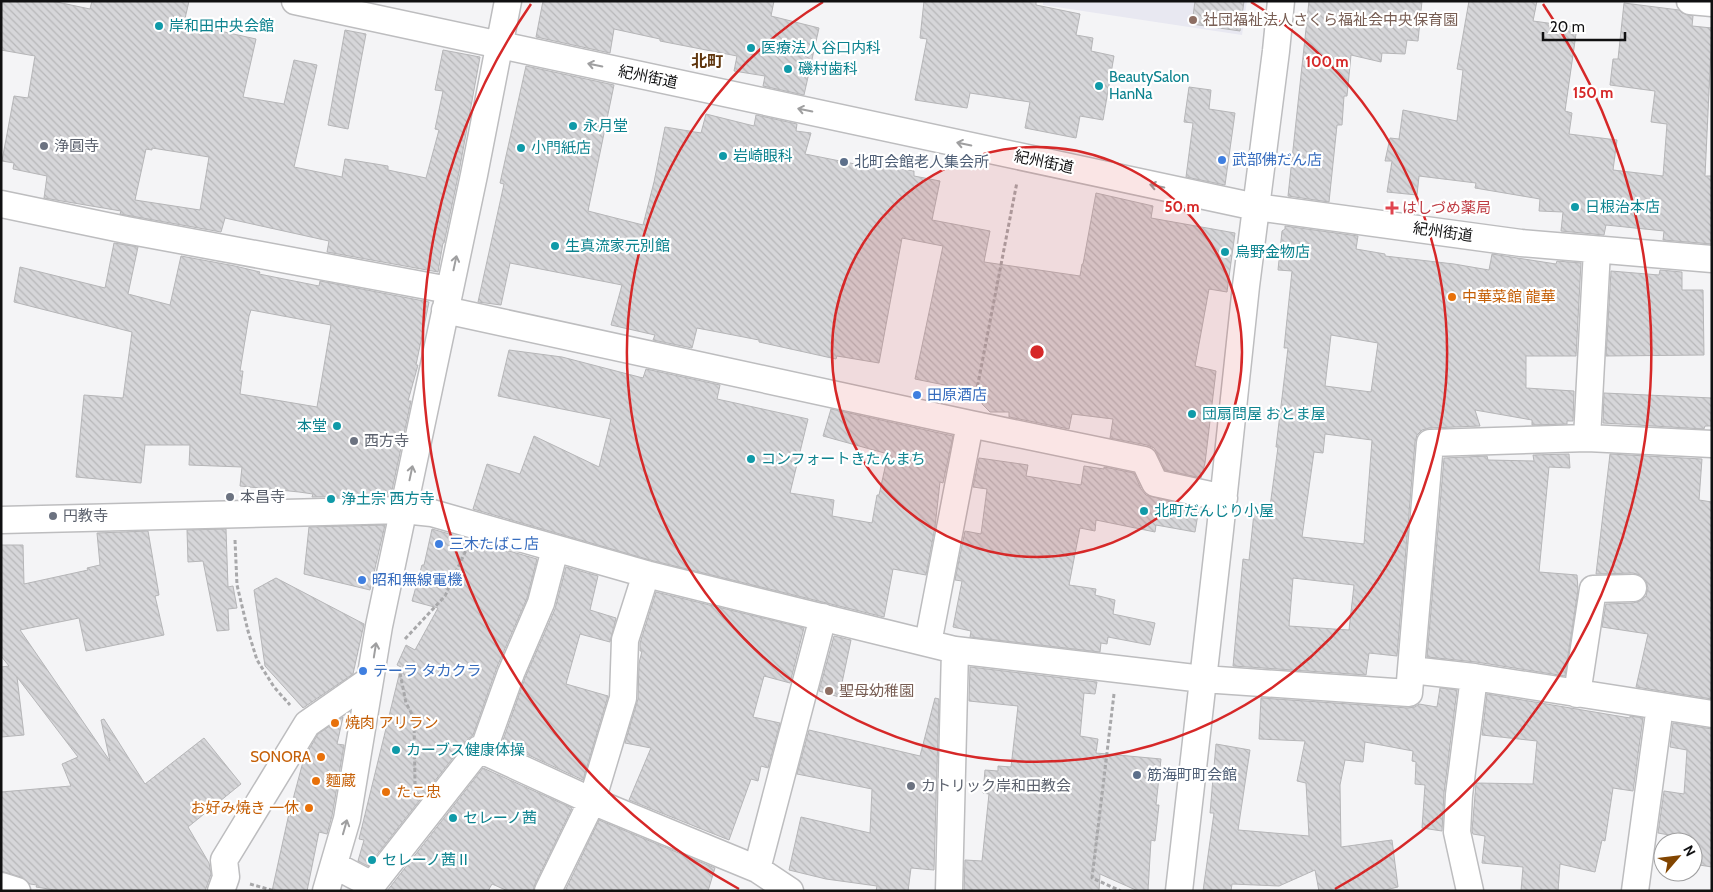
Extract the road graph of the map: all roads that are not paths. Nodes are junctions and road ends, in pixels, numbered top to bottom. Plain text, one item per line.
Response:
1 (296, 1) edge
2 (508, 1) edge
3 (1281, 1) edge
4 (1690, 1) edge
5 (1712, 3) edge
6 (500, 45) junction
7 (1, 204) edge
8 (1256, 207) junction
9 (1597, 250) junction
10 (1712, 258) edge
11 (447, 300) junction
12 (970, 424) junction
13 (1587, 438) junction
14 (1712, 444) edge
15 (1224, 498) junction
16 (403, 510) junction
17 (1, 520) edge
18 (555, 549) junction
19 (646, 574) junction
20 (1633, 588) dead end
21 (823, 618) junction
22 (928, 643) junction
23 (955, 650) junction
24 (1411, 670) junction
25 (1474, 677) junction
26 (1203, 679) junction
27 (370, 680) junction
28 (1577, 694) junction
29 (1660, 706) junction
30 (1712, 714) edge
31 (483, 751) junction
32 (592, 801) junction
33 (334, 865) junction
34 (772, 882) edge
35 (1, 886) edge
36 (18, 891) edge
37 (220, 891) edge
38 (326, 891) edge
39 (548, 891) edge
40 (948, 891) edge
41 (1178, 891) edge
42 (1470, 891) edge
43 (1634, 891) edge

1 - 6 street, 紀州街道
2 - 6 street
3 - 8 street
4 - 5 street
8 -> 6 street, 紀州街道
11 -> 6 street
7 - 11 street
8 - 9 street, 紀州街道
8 - 15 street
9 - 10 street, 紀州街道
9 - 13 street
11 - 12 street
16 -> 11 street
12 - 15 street
12 - 22 street
13 - 14 street
13 - 24 street
15 - 26 street
16 - 17 street
16 - 18 street
27 -> 16 street
18 - 19 street
18 - 31 street
19 - 21 street
19 - 32 street
20 - 28 street
21 - 22 street
21 - 34 street
22 - 23 street
23 - 26 street
23 - 40 street
24 - 25 street
24 - 26 street
25 - 28 street
25 - 42 street
26 - 41 street
33 -> 27 street
27 - 37 street
28 - 29 street
29 - 30 street
29 - 43 street
31 - 32 street
31 - 33 street
32 - 34 street
32 - 39 street
33 - 38 street
35 - 36 street

